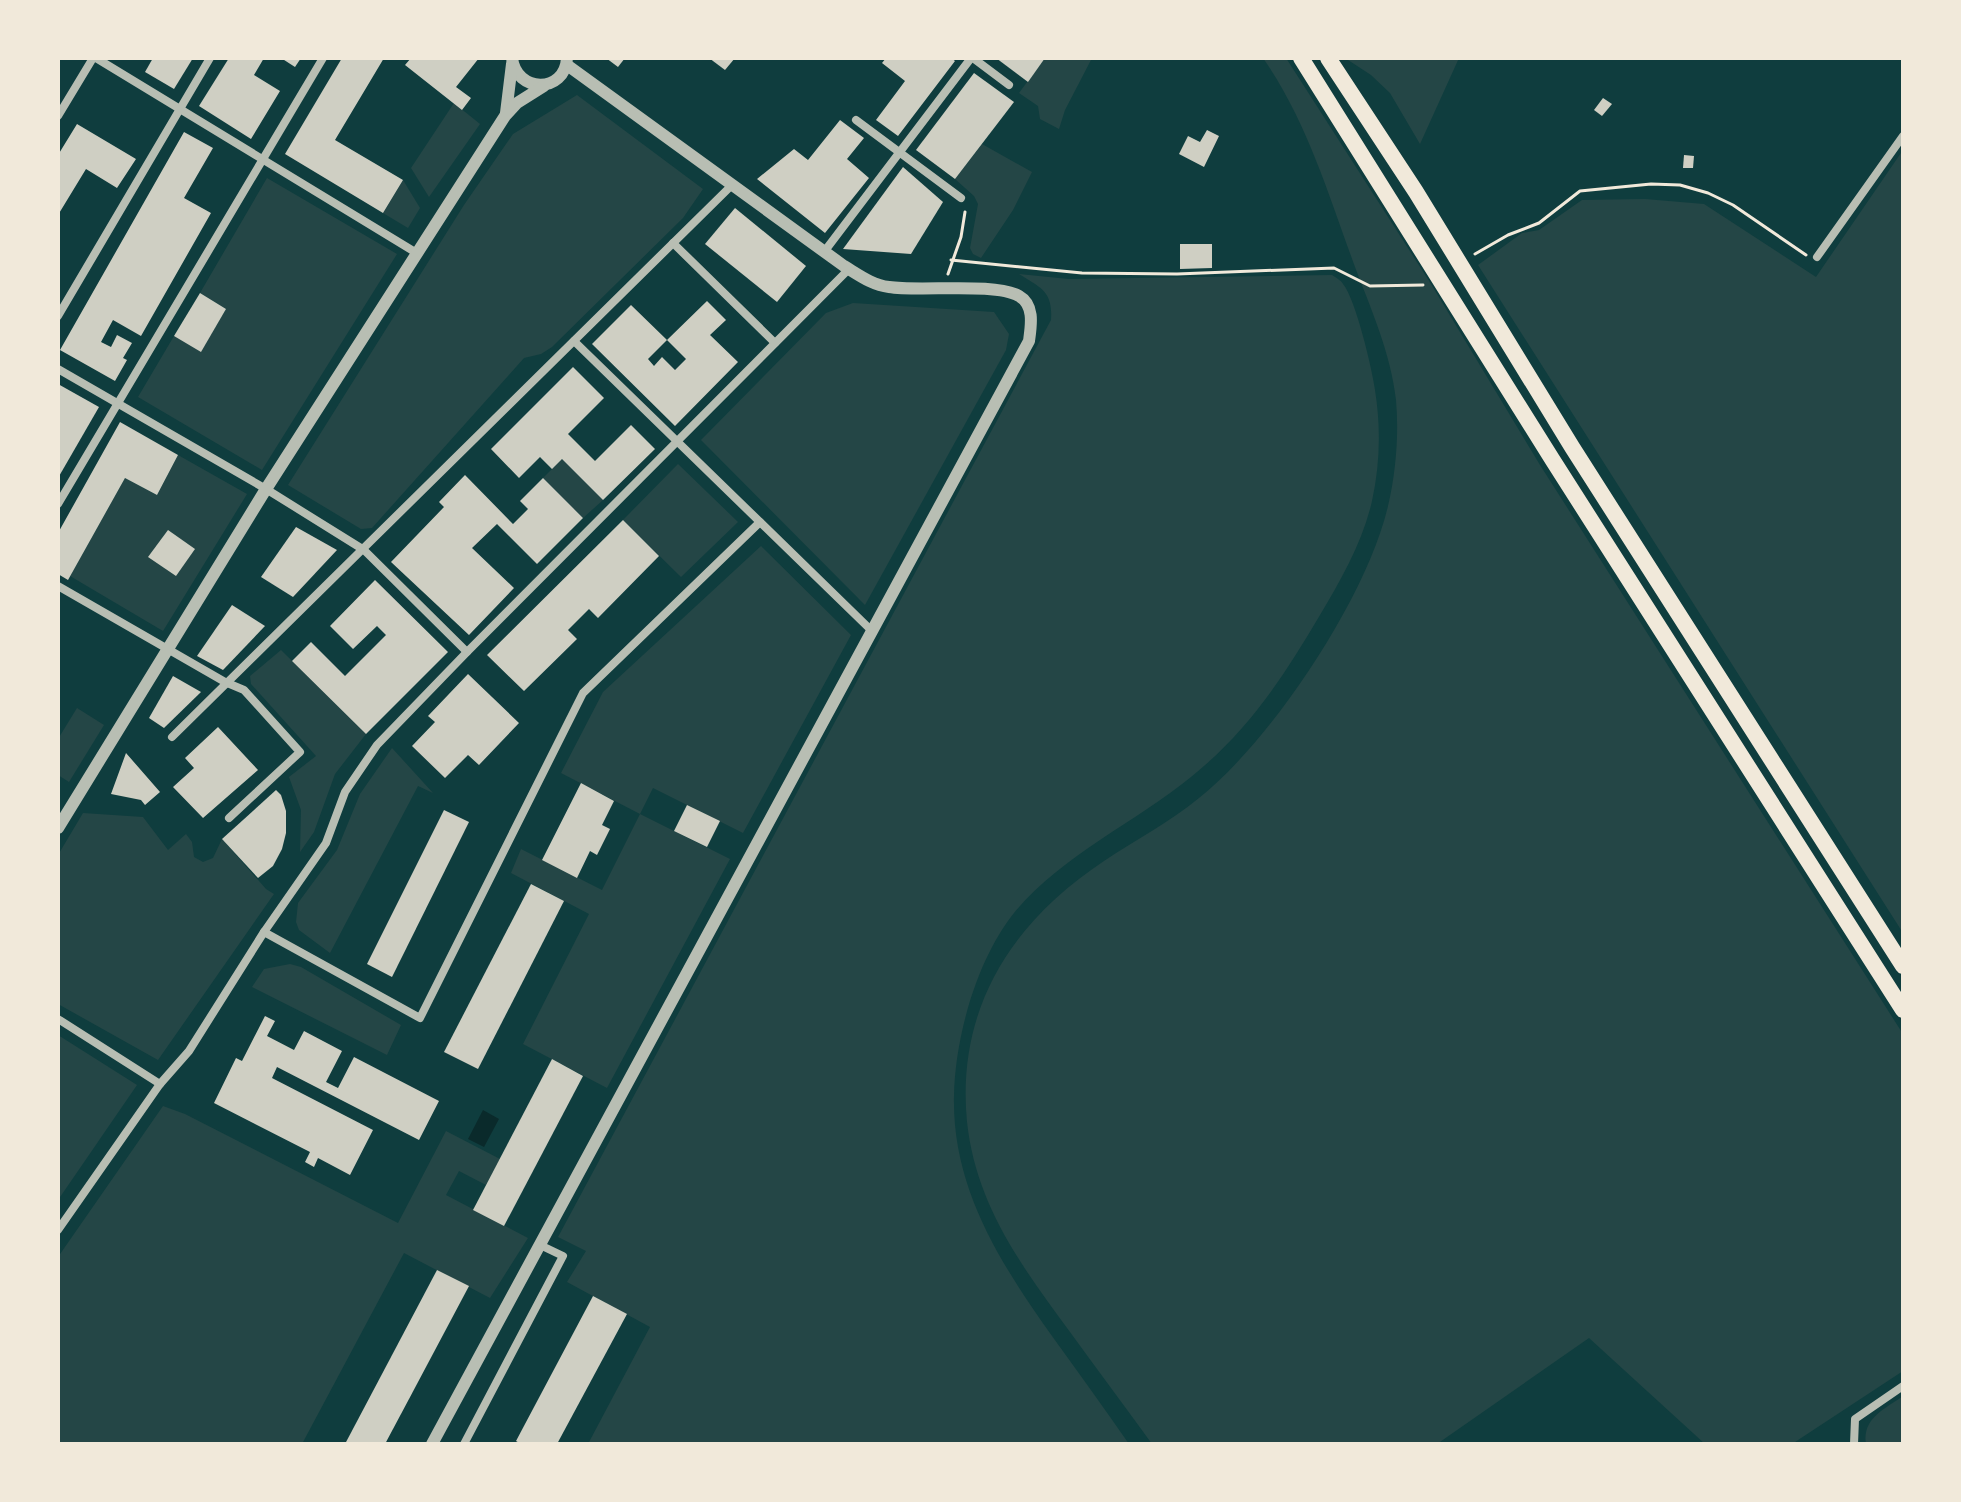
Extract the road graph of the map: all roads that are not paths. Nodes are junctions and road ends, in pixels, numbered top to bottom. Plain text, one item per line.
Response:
1 (94, 58) edge
2 (210, 58) edge
3 (323, 58) edge
4 (972, 58) edge
5 (1301, 58) edge
6 (1328, 58) edge
7 (512, 60) edge
8 (567, 61) edge
9 (1009, 85) dead end
10 (544, 86) junction
11 (180, 109) junction
12 (58, 116) edge
13 (505, 116) junction
14 (856, 120) dead end
15 (1903, 136) edge
16 (900, 152) junction
17 (262, 160) junction
18 (732, 185) junction
19 (961, 198) road end
20 (673, 243) junction
21 (415, 252) junction
22 (824, 252) junction
23 (1817, 257) road end
24 (849, 269) junction
25 (58, 316) edge
26 (574, 341) junction
27 (775, 343) junction
28 (58, 369) edge
29 (118, 404) junction
30 (677, 441) junction
31 (266, 489) junction
32 (58, 504) edge
33 (760, 522) junction
34 (364, 550) junction
35 (58, 586) edge
36 (872, 631) junction
37 (168, 649) junction
38 (467, 652) junction
39 (225, 682) junction
40 (172, 737) dead end
41 (229, 818) dead end
42 (58, 828) edge
43 (264, 932) junction
44 (1903, 966) edge
45 (1903, 1010) edge
46 (58, 1019) edge
47 (160, 1084) junction
48 (58, 1230) edge
49 (540, 1245) junction
50 (1903, 1386) edge
51 (432, 1444) edge
52 (464, 1444) edge
53 (1854, 1444) edge

1 - 11 street
1 - 12 street
2 - 11 street
3 - 17 street
4 - 9 street
4 - 16 street
5 - 45 main road
6 - 44 main road
7 - 10 street
7 - 13 street
8 - 10 street
8 - 18 street
10 - 13 street
11 - 17 street
11 - 25 street
13 - 21 street
14 - 16 street
15 - 23 street
16 - 19 street
16 - 22 street
17 - 21 street
17 - 29 street
18 - 20 street
18 - 22 street
20 - 26 street
20 - 27 street
21 - 31 street
22 - 24 street
24 - 27 street
24 - 36 street
26 - 30 street
26 - 34 street
27 - 30 street
28 - 29 street
29 - 31 street
29 - 32 street
30 - 33 street
30 - 38 street
31 - 34 street
31 - 37 street
33 - 36 street
33 - 43 street
34 - 38 street
34 - 39 street
35 - 37 street
36 - 49 street
37 - 39 street
37 - 42 street
38 - 43 street
39 - 40 street
39 - 41 street
43 - 47 street
46 - 47 street
47 - 48 street
49 - 51 street
49 - 52 street
50 - 53 street

